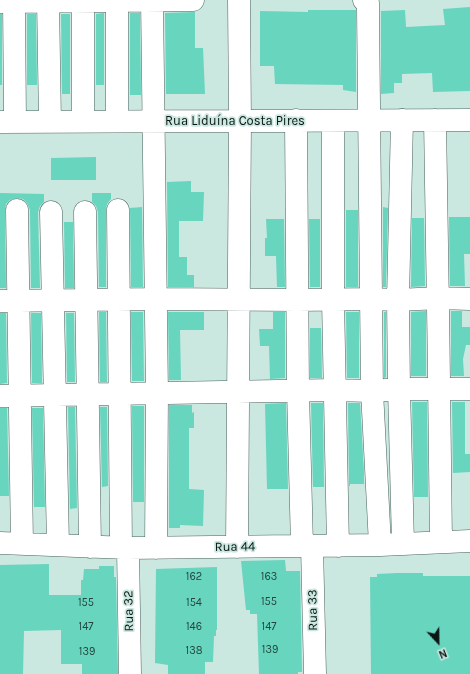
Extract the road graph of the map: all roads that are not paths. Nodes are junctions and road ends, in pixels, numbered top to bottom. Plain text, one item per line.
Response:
1 (117, 0) edge
2 (152, 0) edge
3 (193, 0) edge
4 (239, 0) edge
5 (364, 0) edge
6 (10, 1) edge
7 (48, 1) edge
8 (83, 1) edge
9 (296, 120) junction
10 (370, 120) junction
11 (402, 120) junction
12 (435, 120) junction
13 (470, 120) edge
14 (83, 121) junction
15 (117, 121) junction
16 (153, 121) junction
17 (240, 121) junction
18 (333, 121) junction
19 (8, 122) edge
20 (50, 122) junction
21 (17, 210) dead end
22 (118, 210) dead end
23 (51, 212) dead end
24 (85, 212) dead end
25 (439, 298) junction
26 (155, 299) junction
27 (371, 299) junction
28 (470, 299) edge
29 (53, 300) junction
30 (86, 300) junction
31 (119, 300) junction
32 (239, 300) junction
33 (298, 300) junction
34 (333, 300) junction
35 (398, 300) junction
36 (9, 301) edge
37 (399, 389) junction
38 (439, 389) junction
39 (470, 389) edge
40 (334, 390) junction
41 (298, 391) junction
42 (372, 391) junction
43 (238, 392) junction
44 (157, 393) junction
45 (55, 394) junction
46 (88, 394) junction
47 (120, 394) junction
48 (10, 396) edge
49 (470, 541) edge
50 (441, 542) junction
51 (0, 543) edge
52 (22, 544) junction
53 (402, 544) junction
54 (58, 545) junction
55 (380, 545) junction
56 (307, 546) junction
57 (338, 546) junction
58 (90, 547) junction
59 (236, 547) junction
60 (125, 548) junction
61 (156, 548) junction
62 (130, 674) edge
63 (315, 674) edge

1 - 2 street
1 - 8 street
1 - 15 street
2 - 3 street
2 - 16 street
4 - 17 street
5 - 10 street
6 - 7 street
6 - 19 street
7 - 8 street
7 - 20 street
8 - 14 street
9 - 17 street, Rua Liduína Costa Pires
9 - 18 street, Rua Liduína Costa Pires
9 - 33 street, Rua 33
10 - 11 street, Rua Liduína Costa Pires
10 - 18 street, Rua Liduína Costa Pires
10 - 27 street
11 - 12 street, Rua Liduína Costa Pires
11 - 35 street
12 - 13 street, Rua Liduína Costa Pires
12 - 25 street
14 - 15 street, Rua Liduína Costa Pires
14 - 20 street, Rua Liduína Costa Pires
15 - 16 street, Rua Liduína Costa Pires
16 - 17 street, Rua Liduína Costa Pires
16 - 26 street
17 - 32 street
18 - 34 street
19 - 20 street, Rua Liduína Costa Pires
21 - 36 street
22 - 31 street, Rua 32
23 - 29 street
24 - 30 street
25 - 28 street
25 - 35 street
25 - 38 street
26 - 31 street
26 - 32 street
26 - 44 street
27 - 34 street
27 - 35 street
27 - 42 street
29 - 30 street
29 - 36 street
29 - 45 street
30 - 31 street
30 - 46 street
31 - 47 street, Rua 32
32 - 33 street
32 - 43 street
33 - 34 street
33 - 41 street, Rua 33
34 - 40 street
35 - 37 street
36 - 48 street
37 - 38 street
37 - 42 street
37 - 53 street
38 - 39 street
38 - 50 street
40 - 41 street
40 - 42 street
40 - 57 street
41 - 43 street
41 - 56 street, Rua 33
42 - 55 street
43 - 44 street
43 - 59 street
44 - 47 street
44 - 61 street
45 - 46 street
45 - 48 street
45 - 54 street
46 - 47 street
46 - 58 street
47 - 60 street, Rua 32
48 - 52 street
49 - 50 street, Rua 44
50 - 53 street, Rua 44
51 - 52 street, Rua 44
52 - 54 street, Rua 44
53 - 55 street, Rua 44
54 - 58 street, Rua 44
55 - 57 street, Rua 44
56 - 57 street, Rua 44
56 - 59 street, Rua 44
56 - 63 street, Rua 33
58 - 60 street, Rua 44
59 - 61 street, Rua 44
60 - 61 street, Rua 44
60 - 62 street, Rua 32

